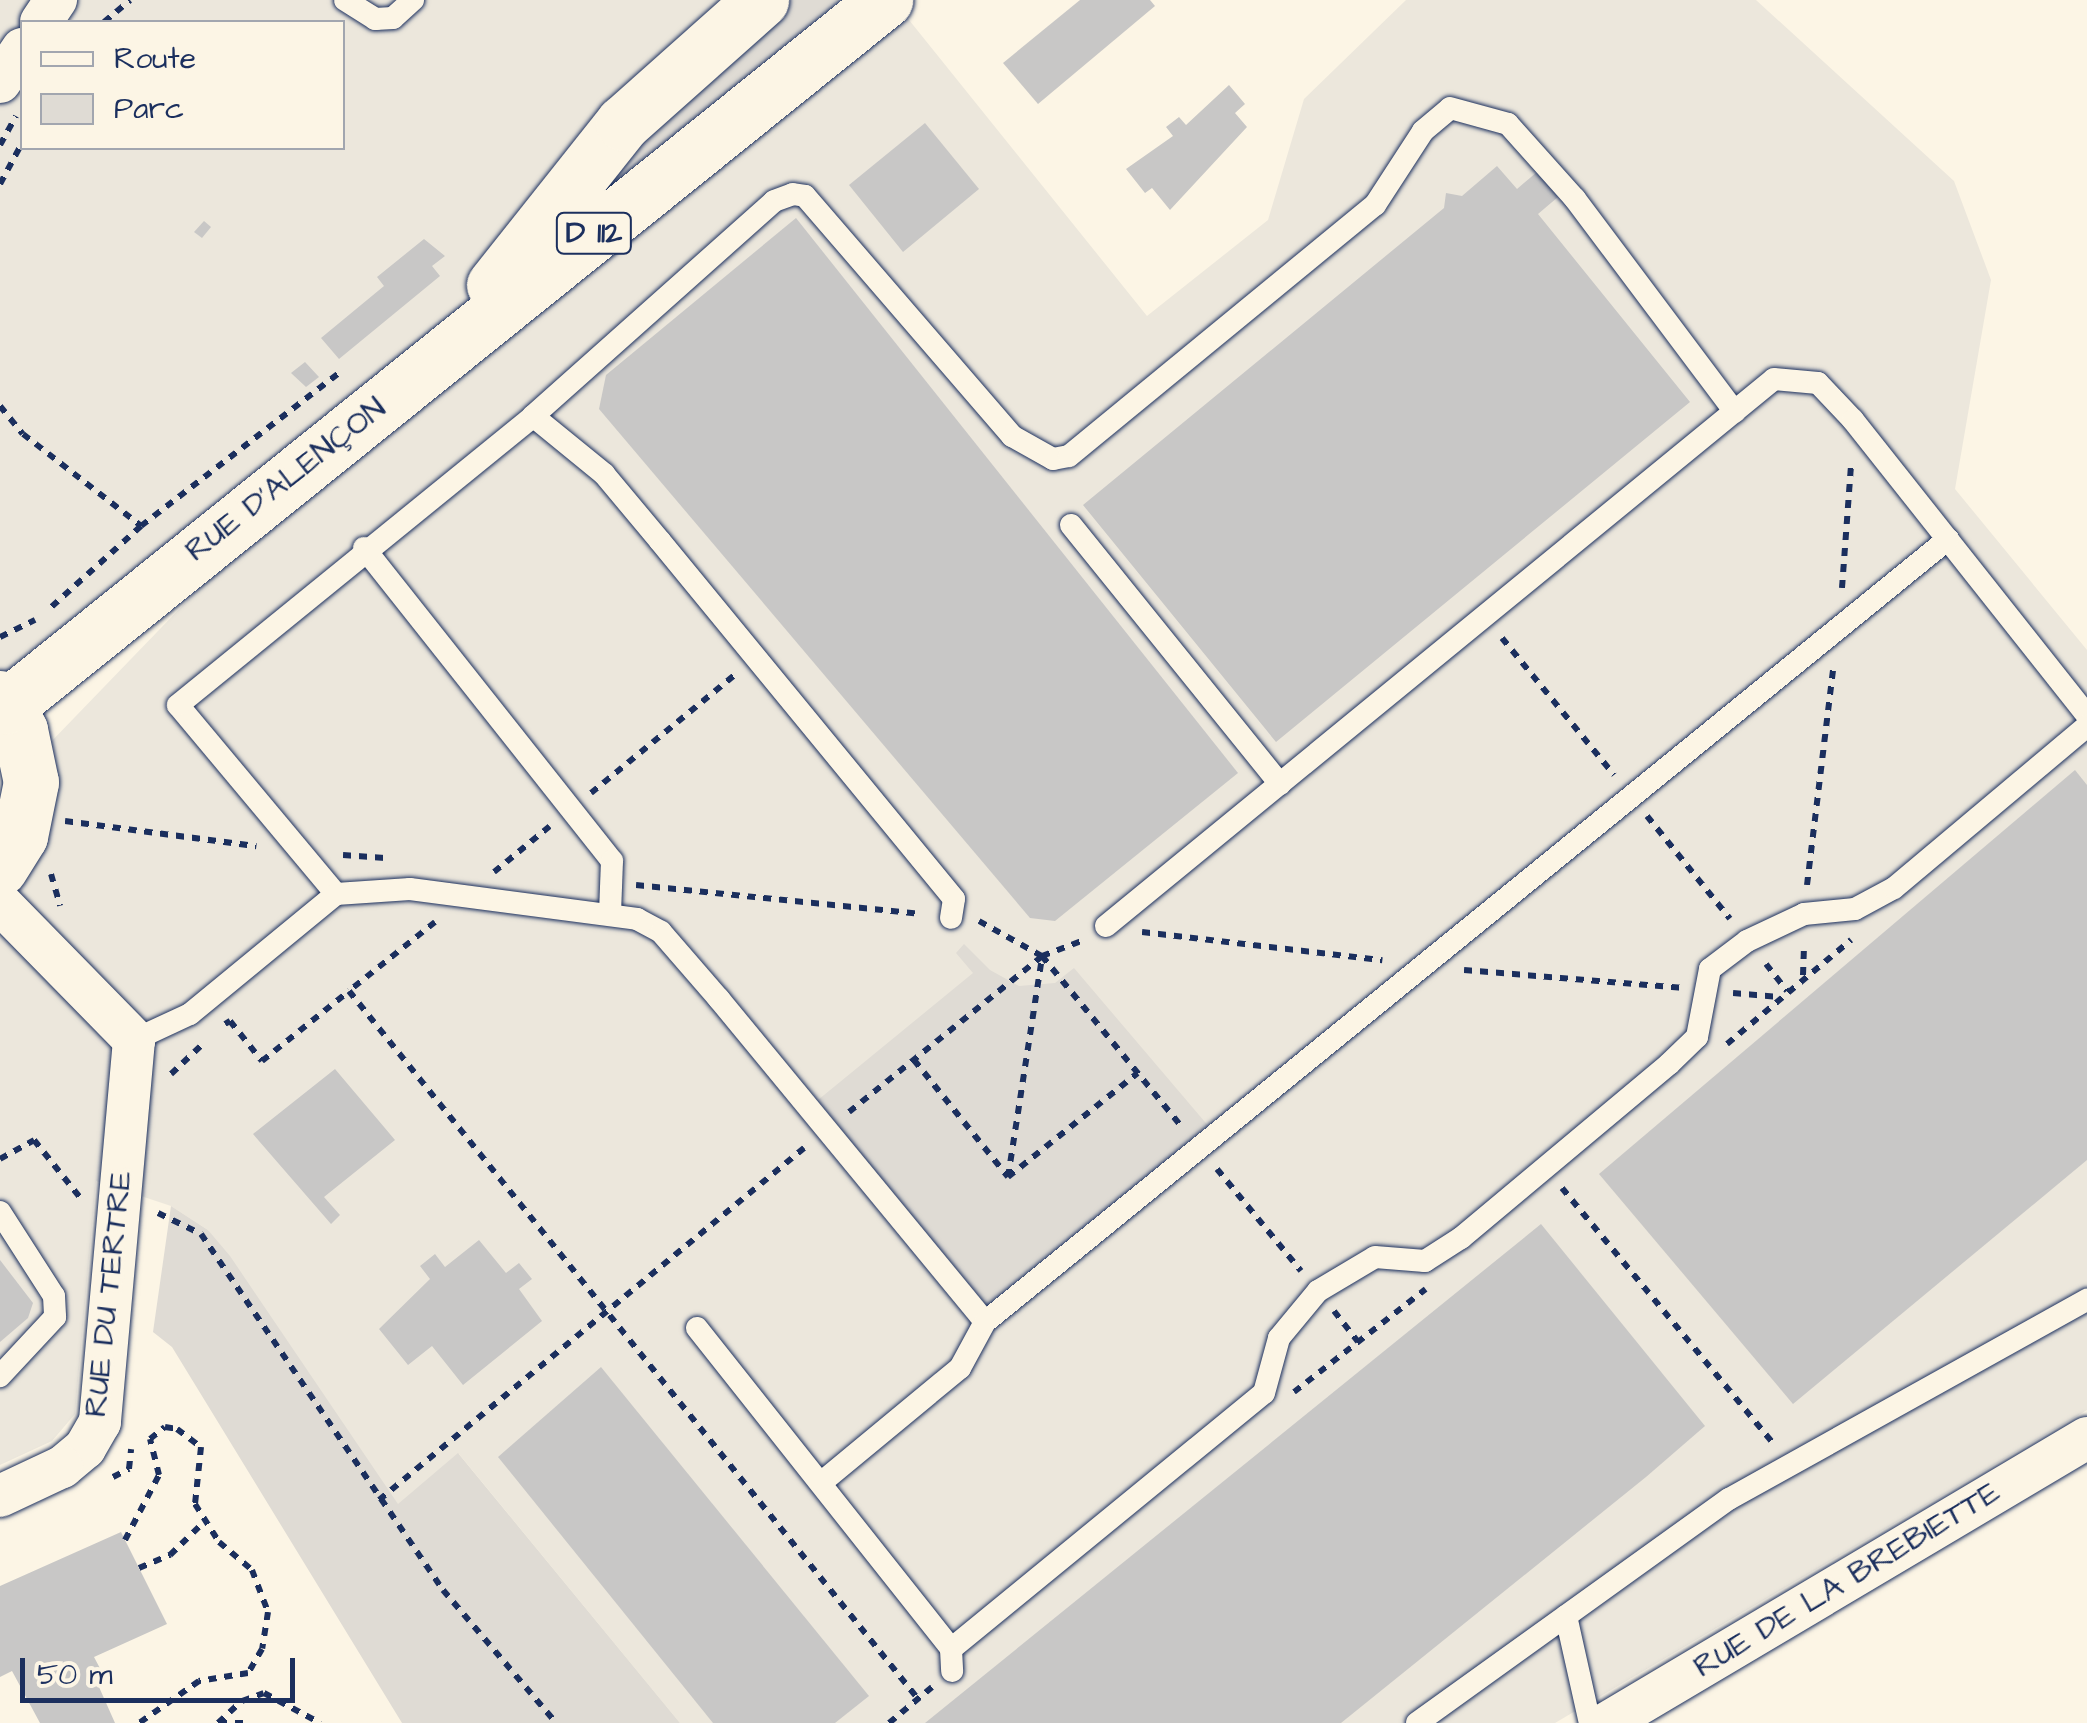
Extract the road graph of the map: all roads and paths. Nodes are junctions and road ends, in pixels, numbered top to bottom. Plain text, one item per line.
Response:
1 (130, 0) edge
2 (345, 0) edge
3 (413, 0) edge
4 (760, 0) edge
5 (885, 0) edge
6 (106, 20) edge
7 (20, 52) edge
8 (0, 82) edge
9 (20, 109) edge
10 (0, 145) edge
11 (20, 147) edge
12 (0, 184) edge
13 (435, 358) junction
14 (338, 374) dead end
15 (0, 406) edge
16 (1735, 412) junction
17 (534, 416) junction
18 (1853, 420) junction
19 (1070, 525) dead end
20 (141, 526) junction
21 (1948, 539) junction
22 (364, 548) junction
23 (1833, 632) junction
24 (0, 637) edge
25 (756, 658) junction
26 (3, 702) edge
27 (2087, 715) edge
28 (2087, 726) edge
29 (1280, 784) junction
30 (570, 810) junction
31 (0, 868) edge
32 (336, 894) junction
33 (470, 895) junction
34 (0, 902) edge
35 (610, 912) junction
36 (1804, 914) junction
37 (951, 918) dead end
38 (1106, 926) dead end
39 (1803, 976) dead end
40 (349, 991) junction
41 (134, 1040) junction
42 (914, 1060) junction
43 (1138, 1073) dead end
44 (166, 1090) dead end
45 (826, 1130) junction
46 (0, 1159) edge
47 (1008, 1177) junction
48 (1557, 1182) dead end
49 (0, 1212) edge
50 (145, 1212) junction
51 (2087, 1300) edge
52 (609, 1311) junction
53 (985, 1322) junction
54 (697, 1328) dead end
55 (0, 1376) edge
56 (133, 1429) dead end
57 (2087, 1438) edge
58 (1791, 1464) junction
59 (822, 1482) junction
60 (96, 1484) dead end
61 (0, 1496) edge
62 (379, 1500) junction
63 (205, 1521) junction
64 (125, 1540) dead end
65 (139, 1568) dead end
66 (1566, 1616) junction
67 (952, 1660) junction
68 (918, 1698) junction
69 (139, 1723) edge
70 (245, 1723) edge
71 (320, 1723) edge
72 (556, 1723) edge
73 (888, 1723) edge
74 (1416, 1723) edge
75 (1590, 1723) edge
76 (1606, 1723) edge

1 - 6 path
2 - 3 lane
4 - 13 main road, RUE D'ALENÇON / D 112
5 - 13 main road, RUE D'ALENÇON / D 112
7 - 8 street
9 - 10 path
11 - 12 path
13 - 26 main road, RUE D'ALENÇON / D 112
14 - 20 path
15 - 20 path
16 - 17 lane
16 - 18 lane
16 - 29 lane
17 - 22 lane
17 - 25 lane
18 - 21 lane
18 - 23 path
19 - 29 lane
20 - 24 path
21 - 23 lane
21 - 27 lane
22 - 30 lane
22 - 32 lane
23 - 36 path
23 - 53 lane
25 - 30 path
25 - 37 lane
26 - 31 main road
28 - 36 lane
29 - 38 lane
30 - 33 path
30 - 35 lane
32 - 33 lane
32 - 41 lane
33 - 35 lane
33 - 40 path
34 - 41 street
35 - 45 lane
36 - 39 path
36 - 67 lane
40 - 44 path
40 - 52 path
41 - 50 street, RUE DU TERTRE
42 - 45 path
42 - 47 path
42 - 47 path
43 - 47 path
45 - 52 path
45 - 53 lane
46 - 50 path
48 - 58 path
49 - 55 lane
50 - 61 street, RUE DU TERTRE
50 - 62 path
51 - 58 lane
52 - 62 path
52 - 68 path
53 - 59 lane
54 - 59 lane
56 - 60 path
57 - 76 street, RUE DE LA BREBIETTE
58 - 66 lane
59 - 67 lane
62 - 72 path
63 - 64 path
63 - 65 path
63 - 69 path
66 - 74 lane
66 - 75 lane
67 - 68 path
68 - 73 path
70 - 71 path

